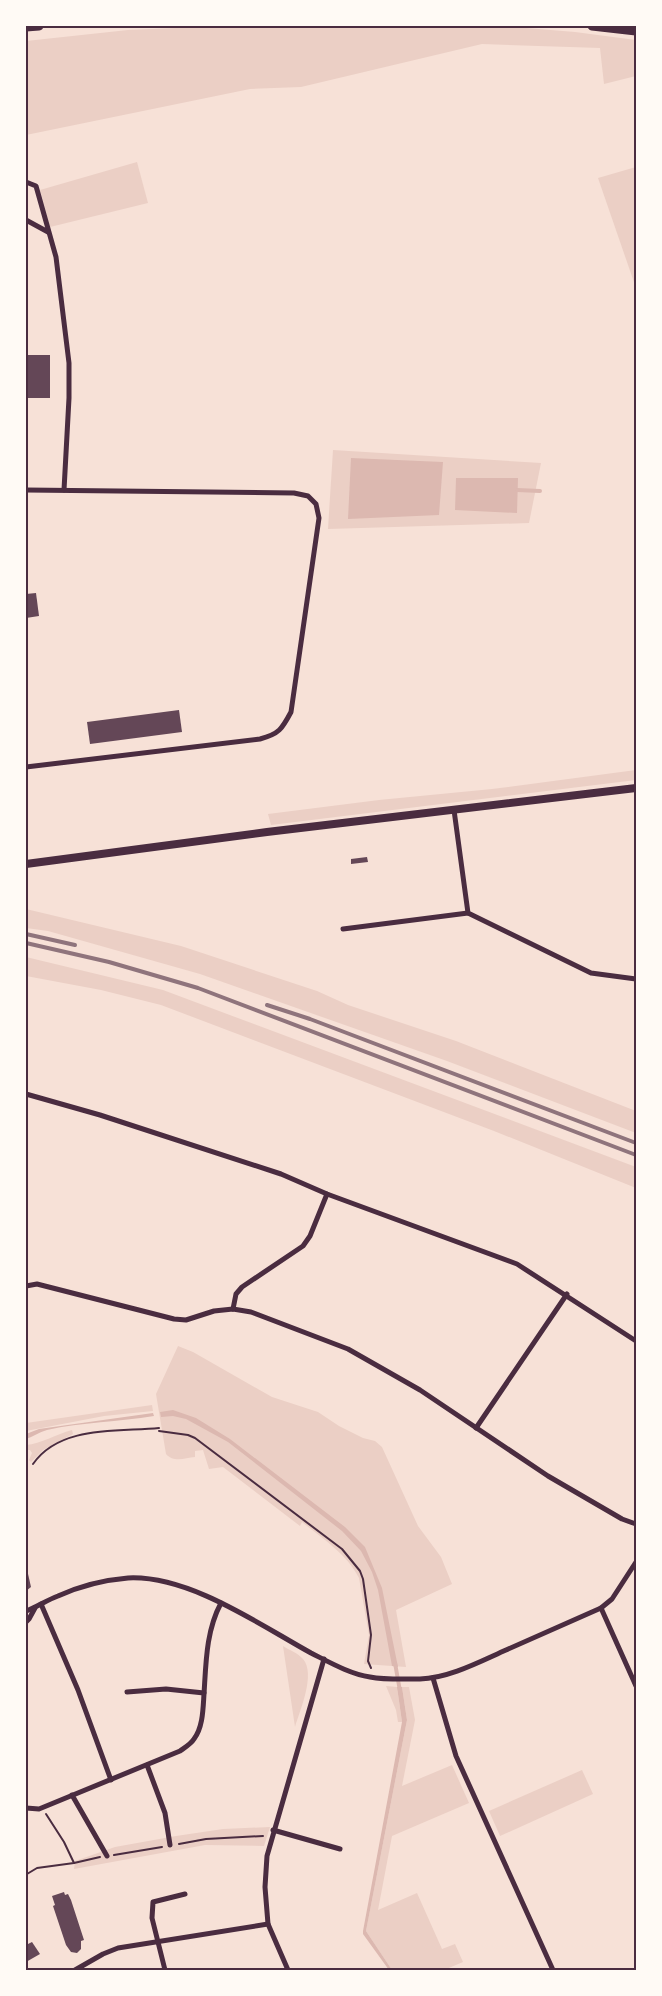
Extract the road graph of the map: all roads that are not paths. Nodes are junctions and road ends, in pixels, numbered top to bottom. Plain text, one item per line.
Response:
1 (39, 26) edge
2 (592, 26) edge
3 (26, 27) edge
4 (636, 31) edge
5 (26, 182) edge
6 (26, 220) edge
7 (48, 232) junction
8 (26, 490) edge
9 (64, 490) junction
10 (26, 767) edge
11 (636, 788) edge
12 (454, 810) junction
13 (26, 864) edge
14 (468, 912) junction
15 (343, 929) dead end
16 (636, 979) edge
17 (26, 1094) edge
18 (327, 1194) junction
19 (26, 1286) edge
20 (567, 1294) junction
21 (233, 1309) junction
22 (636, 1341) edge
23 (476, 1428) junction
24 (636, 1524) edge
25 (636, 1562) edge
26 (221, 1603) junction
27 (41, 1604) junction
28 (35, 1608) junction
29 (601, 1608) junction
30 (26, 1611) edge
31 (26, 1622) edge
32 (324, 1659) junction
33 (433, 1678) junction
34 (636, 1686) edge
35 (127, 1692) dead end
36 (204, 1693) junction
37 (147, 1765) junction
38 (111, 1780) junction
39 (72, 1795) junction
40 (26, 1809) edge
41 (273, 1830) junction
42 (170, 1845) dead end
43 (340, 1849) dead end
44 (107, 1856) dead end
45 (185, 1894) dead end
46 (268, 1924) junction
47 (158, 1942) junction
48 (75, 1971) edge
49 (165, 1971) edge
50 (288, 1971) edge
51 (553, 1971) edge

1 - 3 highway
2 - 4 highway
5 - 7 street
6 - 7 street
7 - 9 street
8 - 9 street
9 - 10 street
11 - 12 main road
12 - 13 main road
12 - 14 street
14 - 15 street
14 - 16 street
17 - 18 street
18 - 20 street
18 - 21 street
19 - 21 street
20 - 22 street
20 - 23 street
21 - 23 street
23 - 24 street
25 - 29 street
26 - 27 street
26 - 32 street
26 - 36 street
27 - 28 street
27 - 38 street
28 - 30 street
28 - 31 street
29 - 33 street
29 - 34 street
32 - 33 street
32 - 41 street
33 - 51 street
35 - 36 street
36 - 37 street
37 - 38 street
37 - 42 street
38 - 39 street
39 - 40 street
39 - 44 street
41 - 43 street
41 - 46 street
45 - 47 street
46 - 47 street
46 - 50 street
47 - 48 street
47 - 49 street

